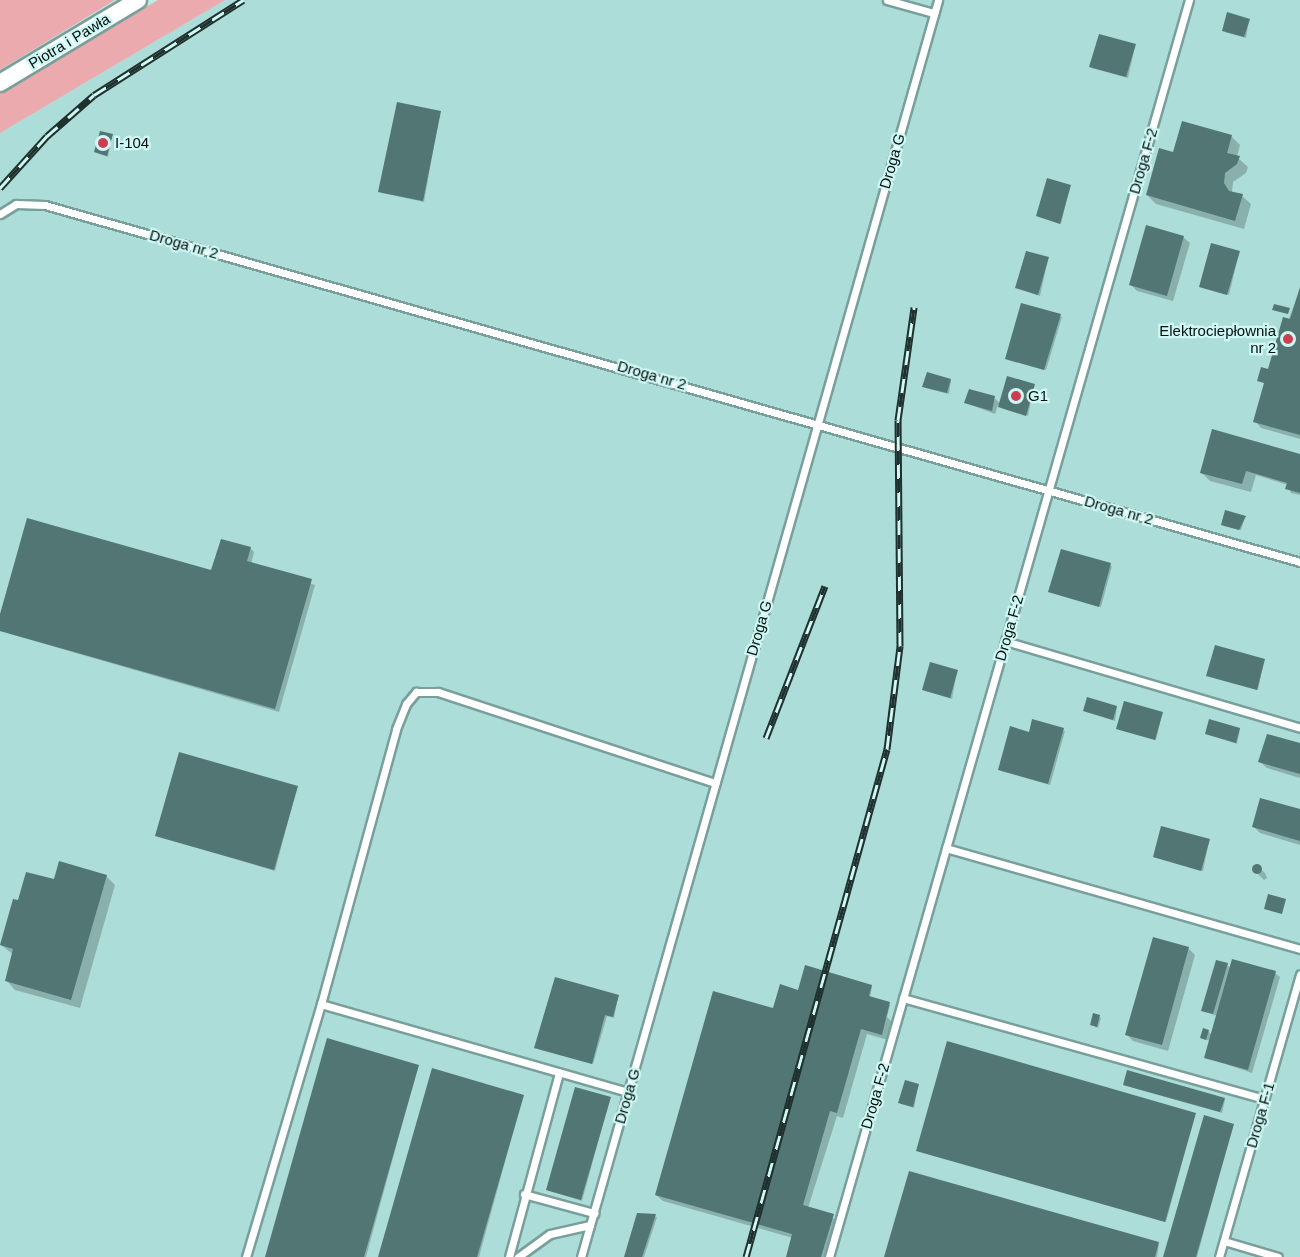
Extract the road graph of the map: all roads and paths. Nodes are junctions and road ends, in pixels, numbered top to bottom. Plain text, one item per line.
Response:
1 (138, 0) edge
2 (887, 0) edge
3 (938, 0) edge
4 (1189, 0) edge
5 (934, 13) junction
6 (0, 83) edge
7 (2, 213) edge
8 (818, 422) junction
9 (1048, 490) junction
10 (1300, 562) edge
11 (1005, 641) junction
12 (1300, 728) edge
13 (715, 783) junction
14 (946, 848) junction
15 (1300, 949) edge
16 (1300, 974) edge
17 (1298, 987) edge
18 (903, 998) junction
19 (321, 1004) junction
20 (559, 1073) junction
21 (628, 1092) junction
22 (1264, 1099) junction
23 (524, 1194) junction
24 (594, 1213) junction
25 (590, 1225) junction
26 (1224, 1241) junction
27 (246, 1257) edge
28 (509, 1257) edge
29 (518, 1257) edge
30 (581, 1257) edge
31 (829, 1257) edge
32 (1219, 1257) edge
33 (1278, 1257) edge

1 - 6 street, Piotra i Pawła
2 - 5 lane
3 - 5 lane, Droga G
4 - 9 lane, Droga F-2
5 - 8 lane, Droga G
7 - 8 lane, Droga nr 2
8 - 9 lane, Droga nr 2
8 - 13 lane, Droga G
9 - 10 lane, Droga nr 2
9 - 11 lane, Droga F-2
11 - 12 lane
11 - 14 lane, Droga F-2
13 - 19 lane
13 - 21 lane, Droga G
14 - 15 lane
14 - 18 lane, Droga F-2
16 - 17 lane, Droga F-1
17 - 22 lane, Droga F-1
18 - 22 lane
18 - 31 lane, Droga F-2
19 - 20 lane
19 - 27 lane
20 - 21 lane
20 - 23 lane
21 - 24 lane, Droga G
22 - 26 lane, Droga F-1
23 - 24 lane
23 - 28 lane
24 - 25 lane, Droga G
25 - 29 lane
25 - 30 lane, Droga G
26 - 32 lane, Droga F-1
26 - 33 lane

